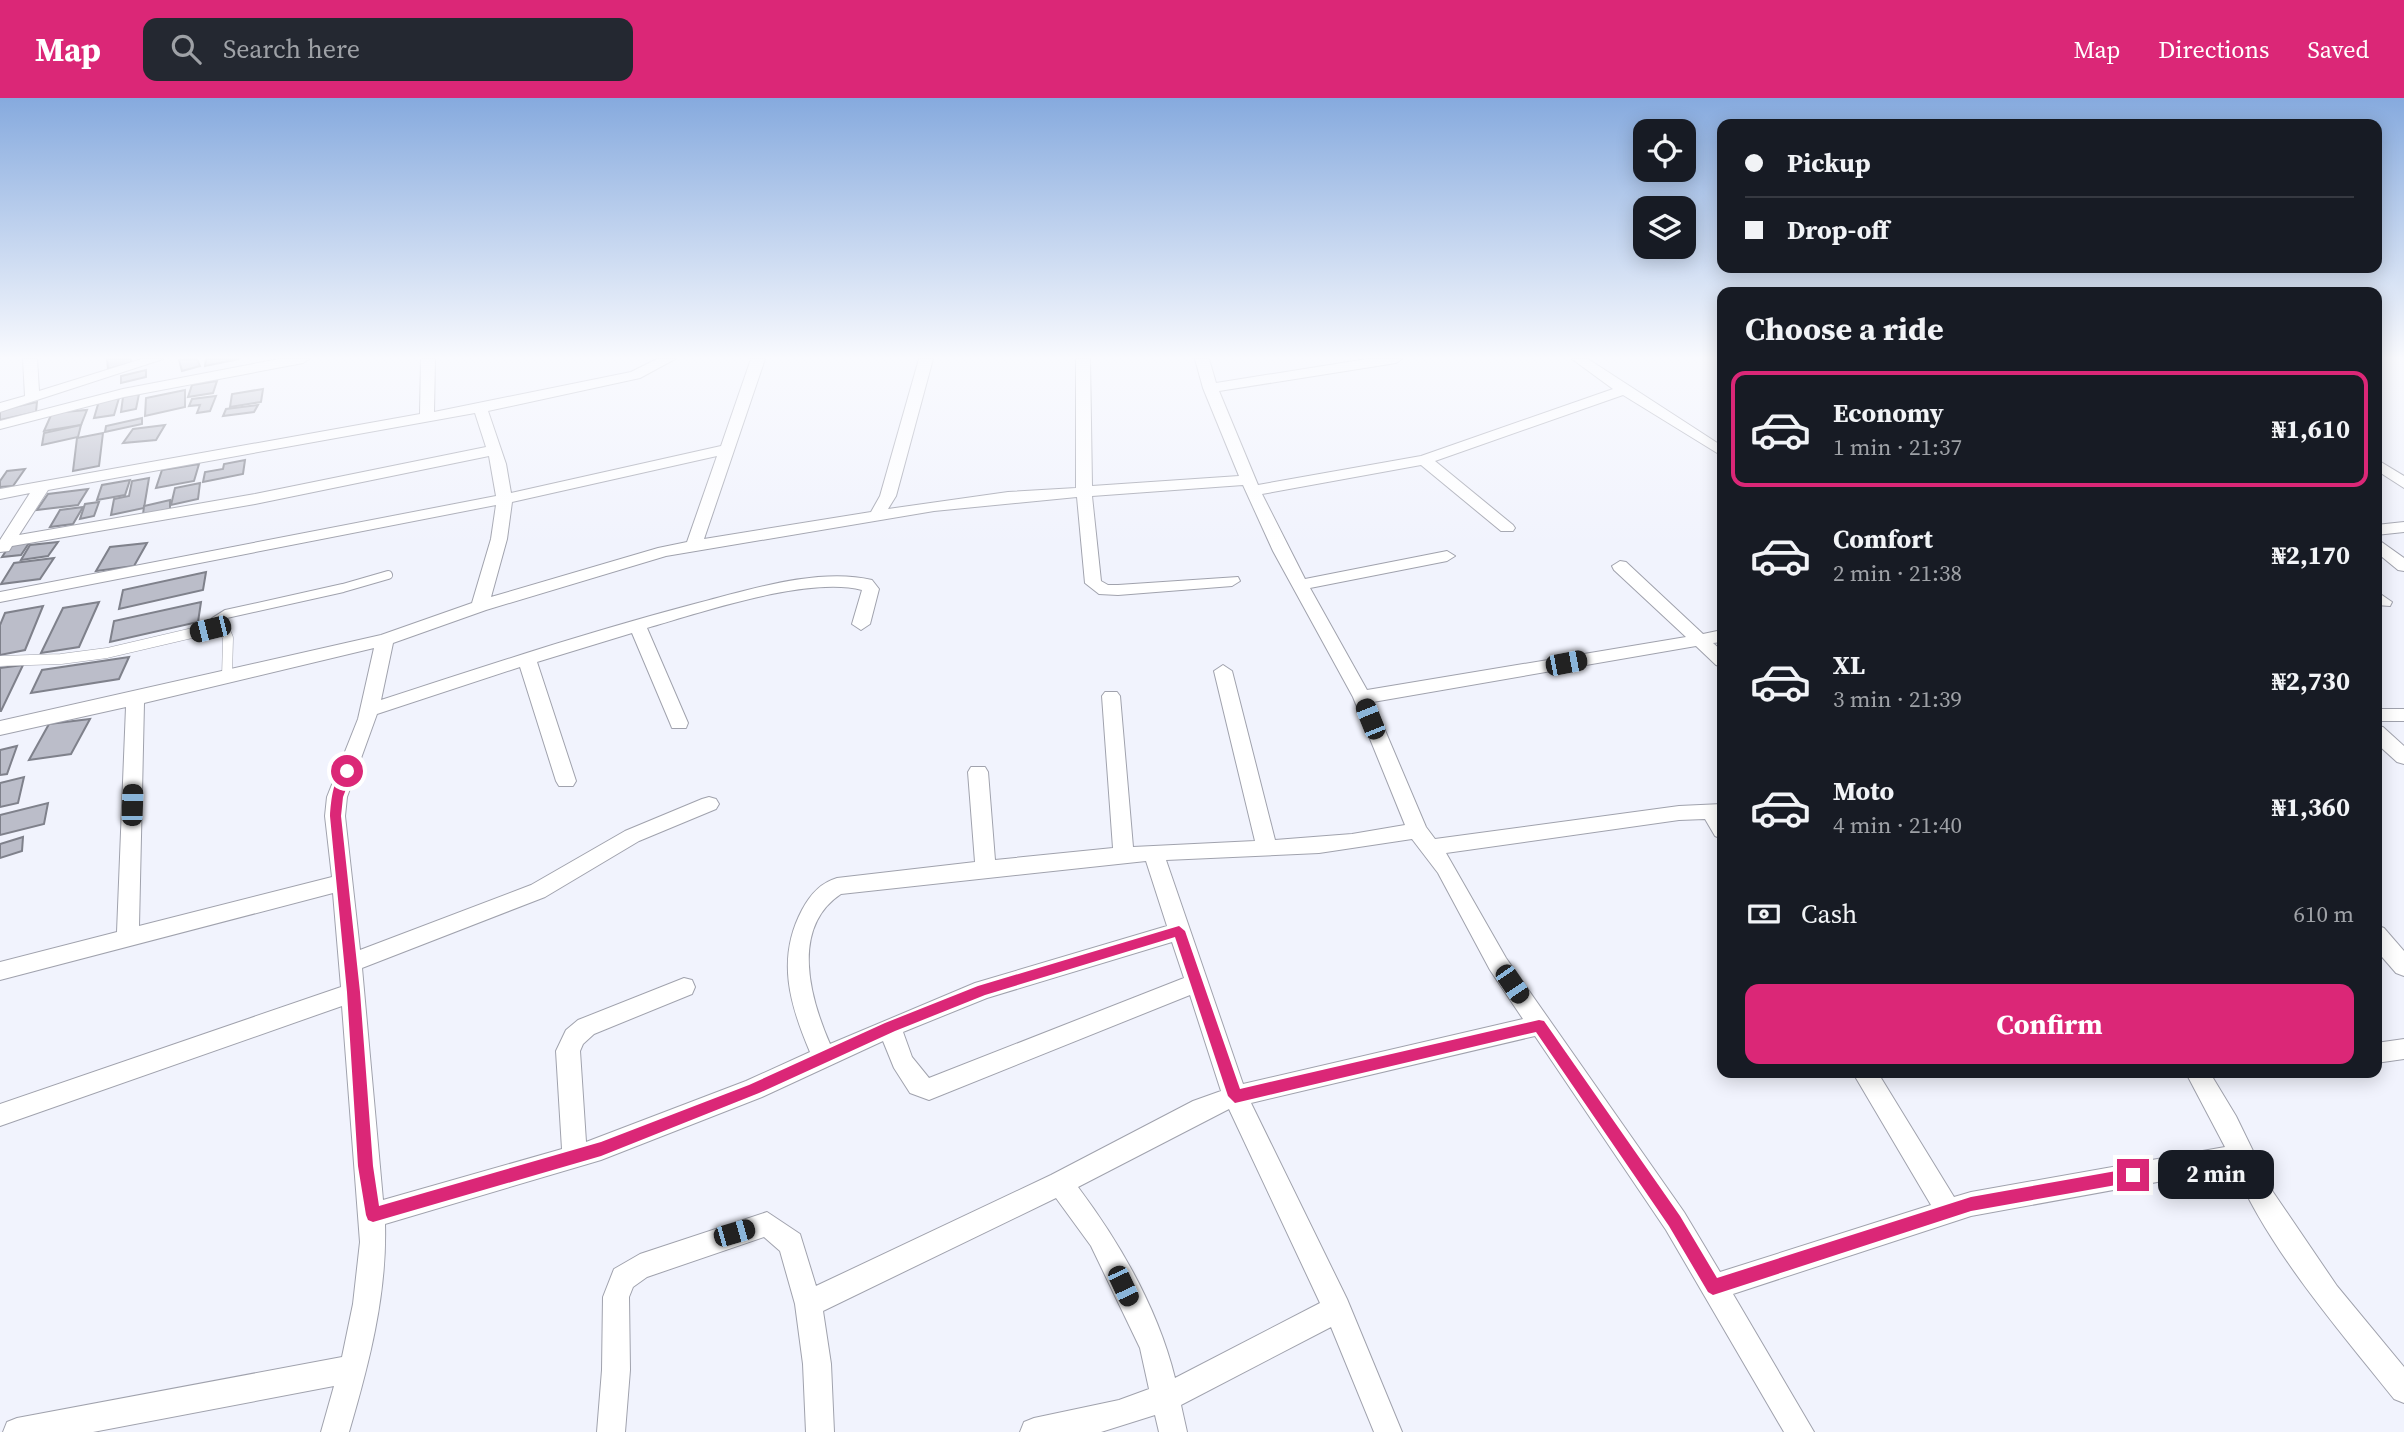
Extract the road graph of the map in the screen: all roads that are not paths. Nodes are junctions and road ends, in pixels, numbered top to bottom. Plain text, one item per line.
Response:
1 (404, 421) edge
2 (484, 421) edge
3 (738, 421) edge
4 (909, 421) edge
5 (1083, 421) edge
6 (1224, 421) edge
7 (1535, 421) edge
8 (1674, 421) edge
9 (1716, 448) edge
10 (729, 449) junction
11 (494, 450) junction
12 (1424, 460) junction
13 (2382, 467) edge
14 (2404, 483) edge
15 (1250, 485) junction
16 (42, 487) junction
17 (1084, 492) junction
18 (0, 494) edge
19 (504, 499) junction
20 (877, 515) junction
21 (2404, 527) edge
22 (1507, 528) dead end
23 (2382, 529) edge
24 (694, 546) junction
25 (3, 547) edge
26 (2382, 548) edge
27 (1447, 556) dead end
28 (1620, 566) dead end
29 (2404, 566) edge
30 (388, 575) dead end
31 (1232, 581) dead end
32 (1301, 585) junction
33 (0, 597) edge
34 (480, 606) junction
35 (861, 624) dead end
36 (637, 625) junction
37 (210, 629) junction
38 (1717, 637) edge
39 (385, 640) junction
40 (1700, 640) junction
41 (1717, 656) edge
42 (527, 660) junction
43 (0, 661) edge
44 (1223, 671) dead end
45 (227, 677) junction
46 (1111, 696) dead end
47 (1362, 697) junction
48 (135, 699) junction
49 (369, 710) junction
50 (2382, 715) edge
51 (2404, 715) edge
52 (679, 723) dead end
53 (0, 728) edge
54 (2382, 737) edge
55 (2404, 757) edge
56 (978, 772) dead end
57 (566, 781) dead end
58 (709, 804) dead end
59 (1716, 811) edge
60 (1424, 839) junction
61 (1267, 848) junction
62 (1153, 853) junction
63 (1124, 856) junction
64 (986, 870) junction
65 (344, 882) junction
66 (1179, 931) junction
67 (128, 938) junction
68 (2382, 941) edge
69 (349, 963) junction
70 (2404, 967) edge
71 (0, 971) edge
72 (1195, 983) junction
73 (684, 987) dead end
74 (354, 992) junction
75 (1539, 1025) junction
76 (890, 1027) junction
77 (2404, 1049) edge
78 (2382, 1052) edge
79 (824, 1057) junction
80 (1868, 1078) edge
81 (2207, 1078) edge
82 (1235, 1096) junction
83 (0, 1115) edge
84 (2240, 1156) junction
85 (575, 1157) junction
86 (1060, 1183) junction
87 (1948, 1210) junction
88 (373, 1215) junction
89 (1713, 1287) junction
90 (808, 1304) junction
91 (1337, 1310) junction
92 (353, 1370) junction
93 (2404, 1389) edge
94 (1167, 1397) junction
95 (18, 1432) edge
96 (335, 1432) edge
97 (611, 1432) edge
98 (820, 1432) edge
99 (1034, 1432) edge
100 (1173, 1432) edge
101 (1388, 1432) edge
102 (1800, 1432) edge

1 - 16 street
2 - 11 street
3 - 10 street
4 - 20 street
5 - 17 street
6 - 15 street
7 - 12 street
8 - 9 street
10 - 19 street
10 - 24 street
11 - 19 street
11 - 25 street
12 - 15 street
12 - 22 street
13 - 14 street
15 - 17 street
15 - 32 street
16 - 18 street
16 - 25 street
17 - 20 street
17 - 31 street
19 - 33 street
19 - 34 street
20 - 24 street
21 - 23 street
24 - 34 street
26 - 29 street
27 - 32 street
28 - 40 street
30 - 37 lane
32 - 47 street
34 - 39 street
35 - 36 street
36 - 42 street
36 - 52 street
37 - 43 lane
37 - 45 lane
38 - 40 street
39 - 45 street
39 - 49 street
40 - 41 street
40 - 47 street
42 - 49 street
42 - 57 street
44 - 61 street
45 - 48 street
46 - 63 street
47 - 60 street
48 - 53 street
48 - 67 street
49 - 65 street
50 - 51 street
54 - 55 street
56 - 64 street
58 - 69 street
59 - 60 street
60 - 61 street
60 - 75 street
61 - 62 street
62 - 63 street
62 - 66 street
63 - 64 street
64 - 79 street
65 - 67 street
65 - 69 street
66 - 72 street
66 - 76 street
67 - 71 street
68 - 70 street
69 - 74 street
72 - 76 street
72 - 82 street
73 - 85 street
74 - 83 street
74 - 88 street
75 - 82 street
75 - 89 street
76 - 79 street
77 - 78 street
79 - 85 street
80 - 87 street
81 - 84 street
82 - 86 street
82 - 91 street
84 - 87 street
84 - 93 street
85 - 88 street
86 - 90 street
86 - 94 street
87 - 89 street
88 - 92 street
89 - 102 street
90 - 97 street
90 - 98 street
91 - 94 street
91 - 101 street
92 - 95 street
92 - 96 street
94 - 99 street
94 - 100 street

